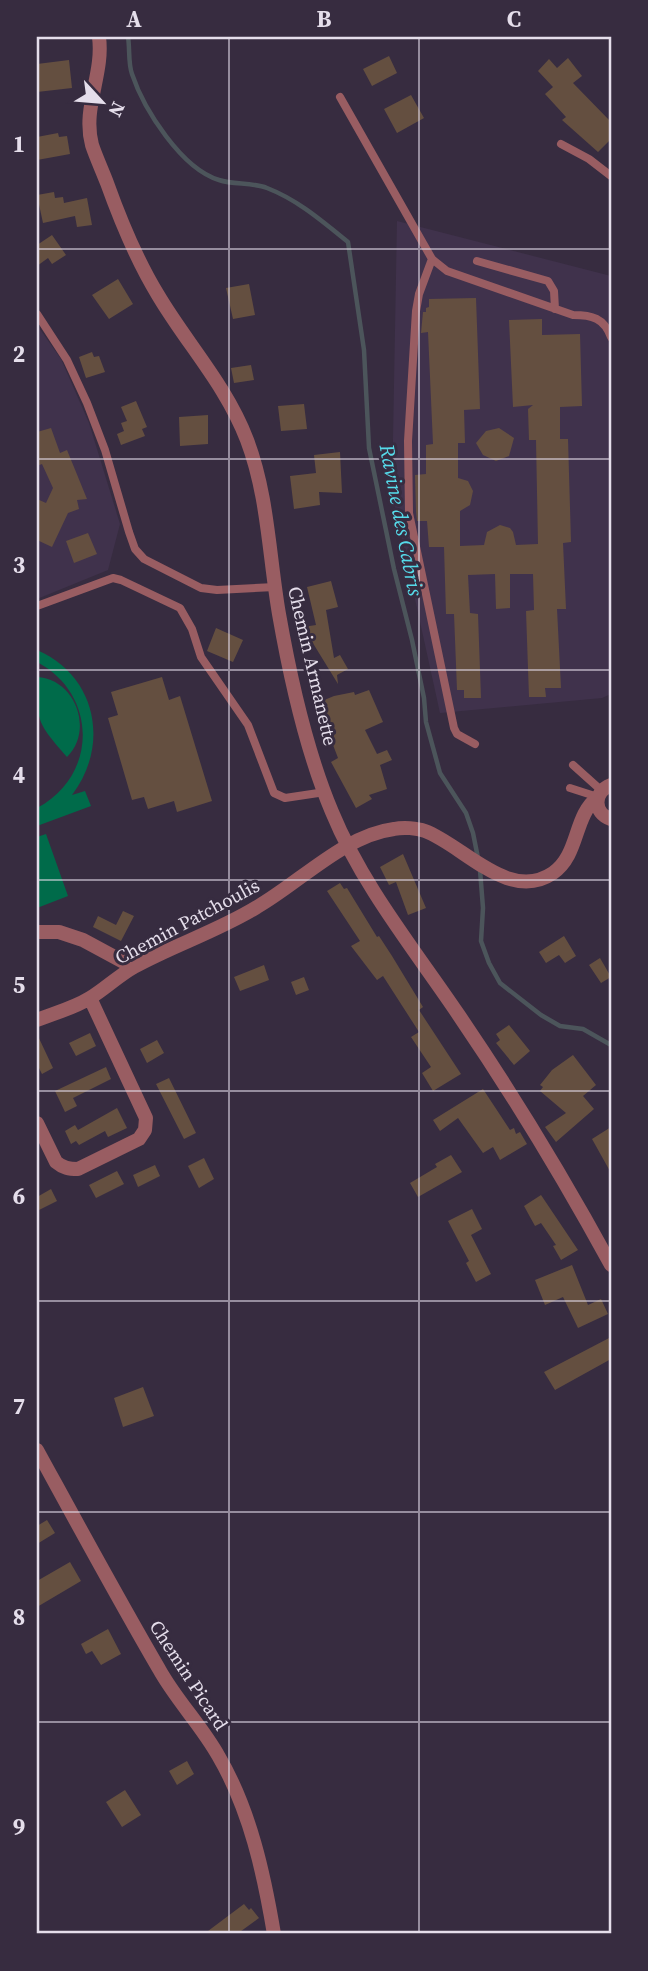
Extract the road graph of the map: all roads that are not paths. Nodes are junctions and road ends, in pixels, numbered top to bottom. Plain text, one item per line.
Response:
1 (99, 37) edge
2 (340, 97) dead end
3 (561, 144) dead end
4 (611, 176) edge
5 (432, 259) junction
6 (477, 261) dead end
7 (555, 309) junction
8 (37, 314) edge
9 (611, 337) edge
10 (275, 587) junction
11 (37, 606) edge
12 (475, 744) dead end
13 (573, 765) dead end
14 (570, 788) dead end
15 (604, 791) edge
16 (325, 792) junction
17 (608, 818) edge
18 (576, 837) junction
19 (349, 845) junction
20 (37, 932) edge
21 (133, 967) junction
22 (90, 998) junction
23 (37, 1020) edge
24 (37, 1123) edge
25 (611, 1265) edge
26 (37, 1450) edge
27 (274, 1934) edge

1 - 10 street, Chemin Armanette
2 - 5 lane
3 - 4 lane
5 - 7 lane
5 - 12 lane
6 - 7 lane
7 - 9 lane
8 - 10 lane
10 - 16 street, Chemin Armanette
11 - 16 lane
13 - 15 lane
14 - 15 lane
15 - 17 street
15 - 18 street
16 - 19 street, Chemin Armanette
17 - 18 street
18 - 19 street, Chemin Patchoulis
19 - 21 street, Chemin Patchoulis
19 - 25 street, Chemin Armanette
20 - 21 street
21 - 22 street, Chemin Patchoulis
22 - 23 street, Chemin Patchoulis
22 - 24 street
26 - 27 street, Chemin Picard

